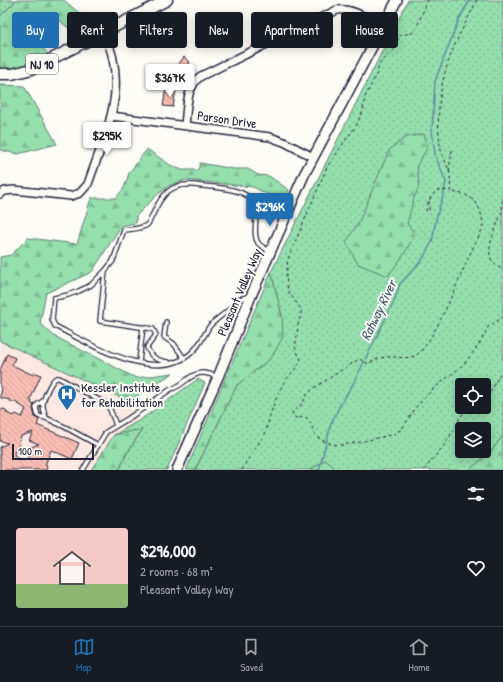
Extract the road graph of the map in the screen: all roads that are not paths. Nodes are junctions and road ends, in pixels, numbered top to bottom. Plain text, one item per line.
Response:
1 (397, 0) edge
2 (163, 1) edge
3 (354, 12) edge
4 (390, 12) edge
5 (118, 25) edge
6 (73, 48) edge
7 (110, 48) edge
8 (370, 48) edge
9 (0, 74) edge
10 (111, 116) junction
11 (185, 126) junction
12 (313, 157) junction
13 (0, 194) edge
14 (270, 252) junction
15 (105, 271) junction
16 (251, 296) junction
17 (166, 322) dead end
18 (143, 327) junction
19 (184, 358) junction
20 (139, 362) junction
21 (175, 362) junction
22 (218, 377) junction
23 (43, 401) junction
24 (46, 418) junction
25 (116, 425) junction
26 (98, 445) junction
27 (83, 470) edge
28 (177, 470) edge

1 - 4 main road, Pleasant Valley Way
2 - 5 main road, NJ 10
3 - 11 street
6 - 9 main road, NJ 10
7 - 10 street
8 - 12 main road, Pleasant Valley Way
10 - 11 street, Parson Drive
10 - 13 street
11 - 12 street, Parson Drive
12 - 14 main road, Pleasant Valley Way
14 - 15 lane
14 - 16 main road, Pleasant Valley Way
15 - 18 lane
15 - 20 lane
16 - 19 lane
16 - 22 main road, Pleasant Valley Way
17 - 19 lane
18 - 20 lane
18 - 21 lane
19 - 21 lane
20 - 21 lane
22 - 25 lane
22 - 28 main road, Pleasant Valley Way
23 - 24 lane
23 - 24 lane
23 - 25 lane
24 - 26 lane
25 - 26 lane
26 - 27 lane

